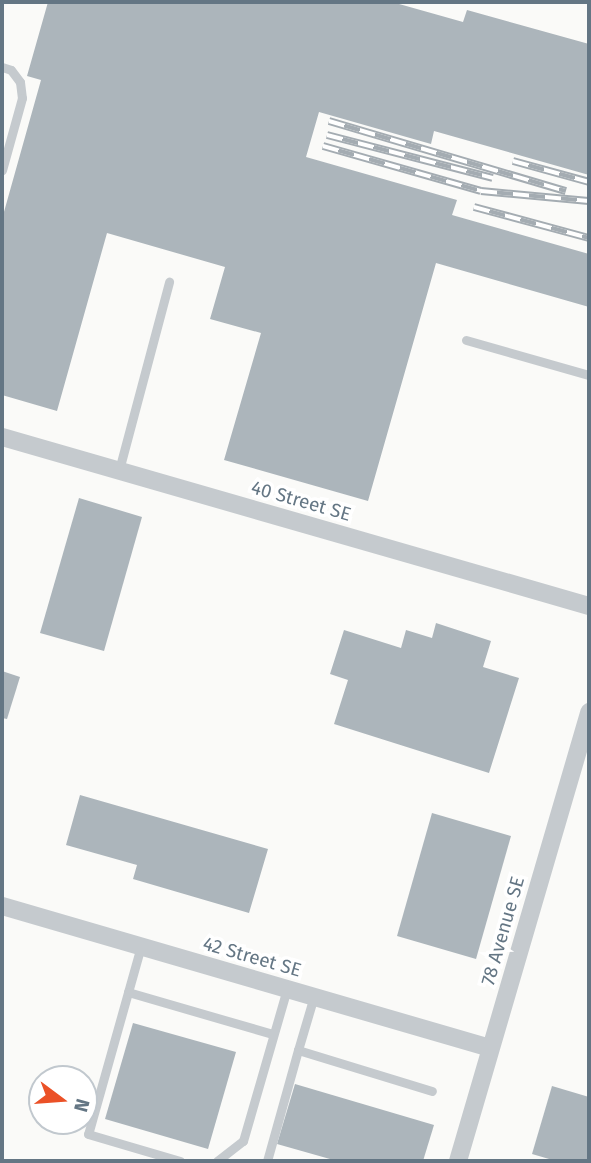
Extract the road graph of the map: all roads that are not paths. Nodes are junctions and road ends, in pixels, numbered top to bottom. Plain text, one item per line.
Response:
1 (2, 68) edge
2 (2, 170) edge
3 (169, 282) dead end
4 (466, 340) dead end
5 (589, 374) edge
6 (2, 437) edge
7 (119, 470) junction
8 (589, 606) edge
9 (589, 712) edge
10 (2, 906) edge
11 (141, 946) junction
12 (287, 989) junction
13 (128, 992) junction
14 (314, 996) junction
15 (273, 1034) junction
16 (490, 1048) junction
17 (298, 1050) junction
18 (432, 1091) dead end
19 (180, 1161) edge
20 (217, 1161) edge
21 (267, 1161) edge
22 (458, 1161) edge

1 - 2 lane
3 - 7 lane
4 - 5 lane
6 - 7 street, 40 Street SE
7 - 8 street, 40 Street SE
9 - 16 street, 78 Avenue SE
10 - 11 street, 42 Street SE
11 - 12 street, 42 Street SE
11 - 13 lane
12 - 14 street, 42 Street SE
12 - 15 lane
13 - 15 lane
13 - 19 lane
14 - 16 street, 42 Street SE
14 - 17 lane
15 - 20 lane
16 - 22 street, 78 Avenue SE
17 - 18 lane
17 - 21 lane

